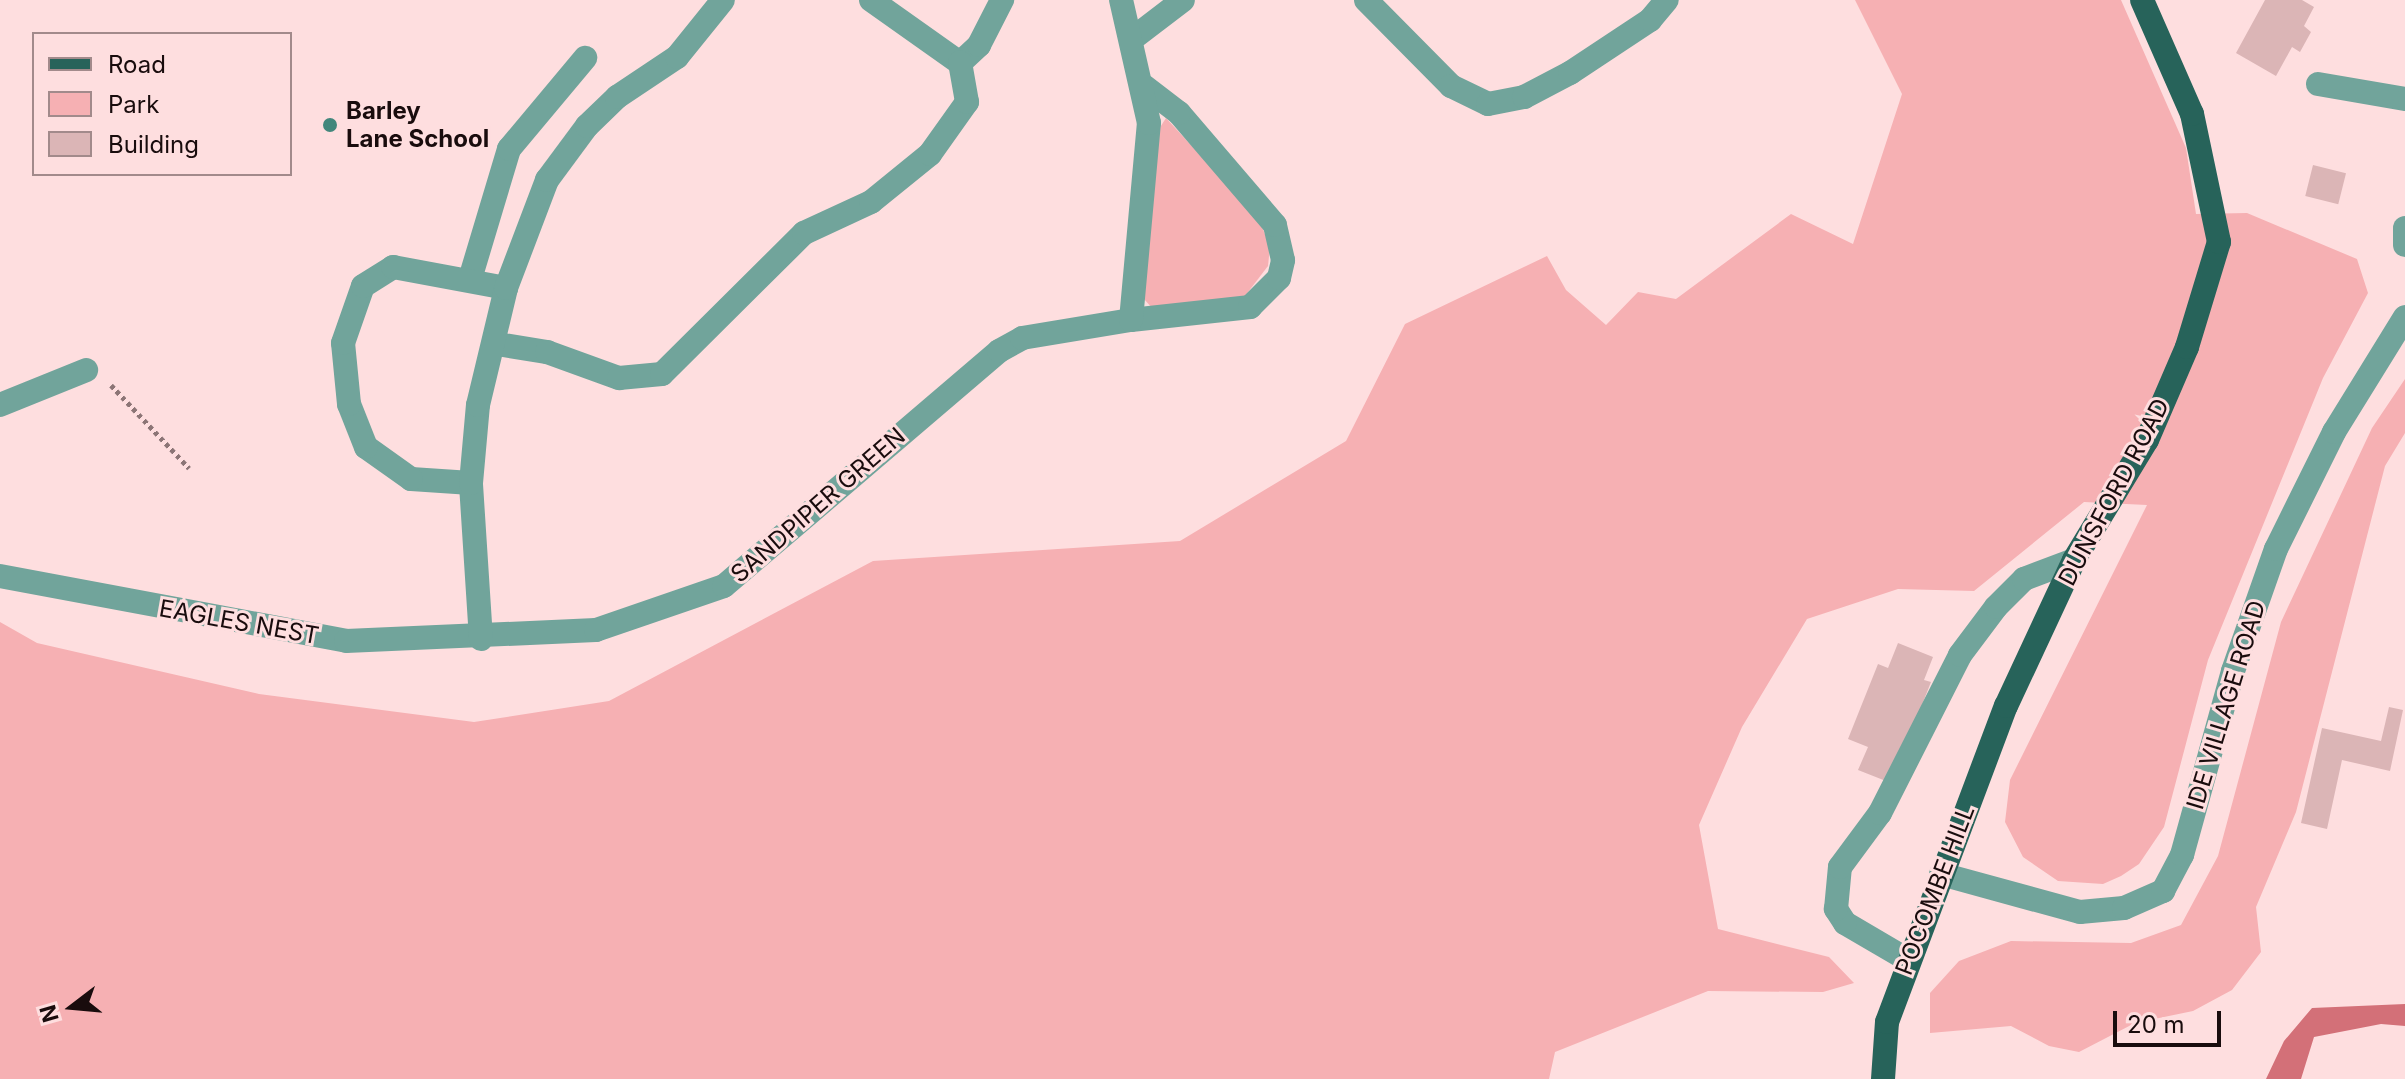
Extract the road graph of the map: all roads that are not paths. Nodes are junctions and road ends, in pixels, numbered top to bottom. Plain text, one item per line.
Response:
1 (723, 0) edge
2 (871, 0) edge
3 (1002, 0) edge
4 (1121, 0) edge
5 (1183, 0) edge
6 (1366, 0) edge
7 (1667, 0) edge
8 (2142, 0) edge
9 (1132, 39) junction
10 (585, 58) dead end
11 (960, 63) junction
12 (2318, 84) dead end
13 (1144, 86) junction
14 (2405, 99) edge
15 (2405, 228) edge
16 (2405, 245) edge
17 (470, 279) junction
18 (506, 288) junction
19 (2405, 317) edge
20 (1131, 320) junction
21 (497, 344) junction
22 (86, 370) road end
23 (0, 405) edge
24 (471, 483) junction
25 (2074, 560) junction
26 (0, 576) edge
27 (481, 639) junction
28 (2006, 706) joint
29 (1941, 874) junction
30 (1908, 960) junction
31 (1883, 1079) edge

1 - 18 street
2 - 11 street
3 - 11 street
4 - 9 street
5 - 9 street
6 - 7 street
8 - 25 main road, DUNSFORD ROAD
9 - 13 street
10 - 17 street
11 - 21 street
12 - 14 street
13 - 20 street
13 - 20 street, SANDPIPER GREEN
15 - 16 street
17 - 18 street
17 - 24 street
18 - 21 street
19 - 29 street, IDE VILLAGE ROAD
20 - 27 street, SANDPIPER GREEN
21 - 24 street
22 - 23 street
24 - 27 street
25 - 28 main road, DUNSFORD ROAD
25 - 30 street
26 - 27 street, EAGLES NEST
28 - 29 main road, POCOMBE HILL
29 - 30 main road, POCOMBE HILL
30 - 31 main road, POCOMBE HILL

